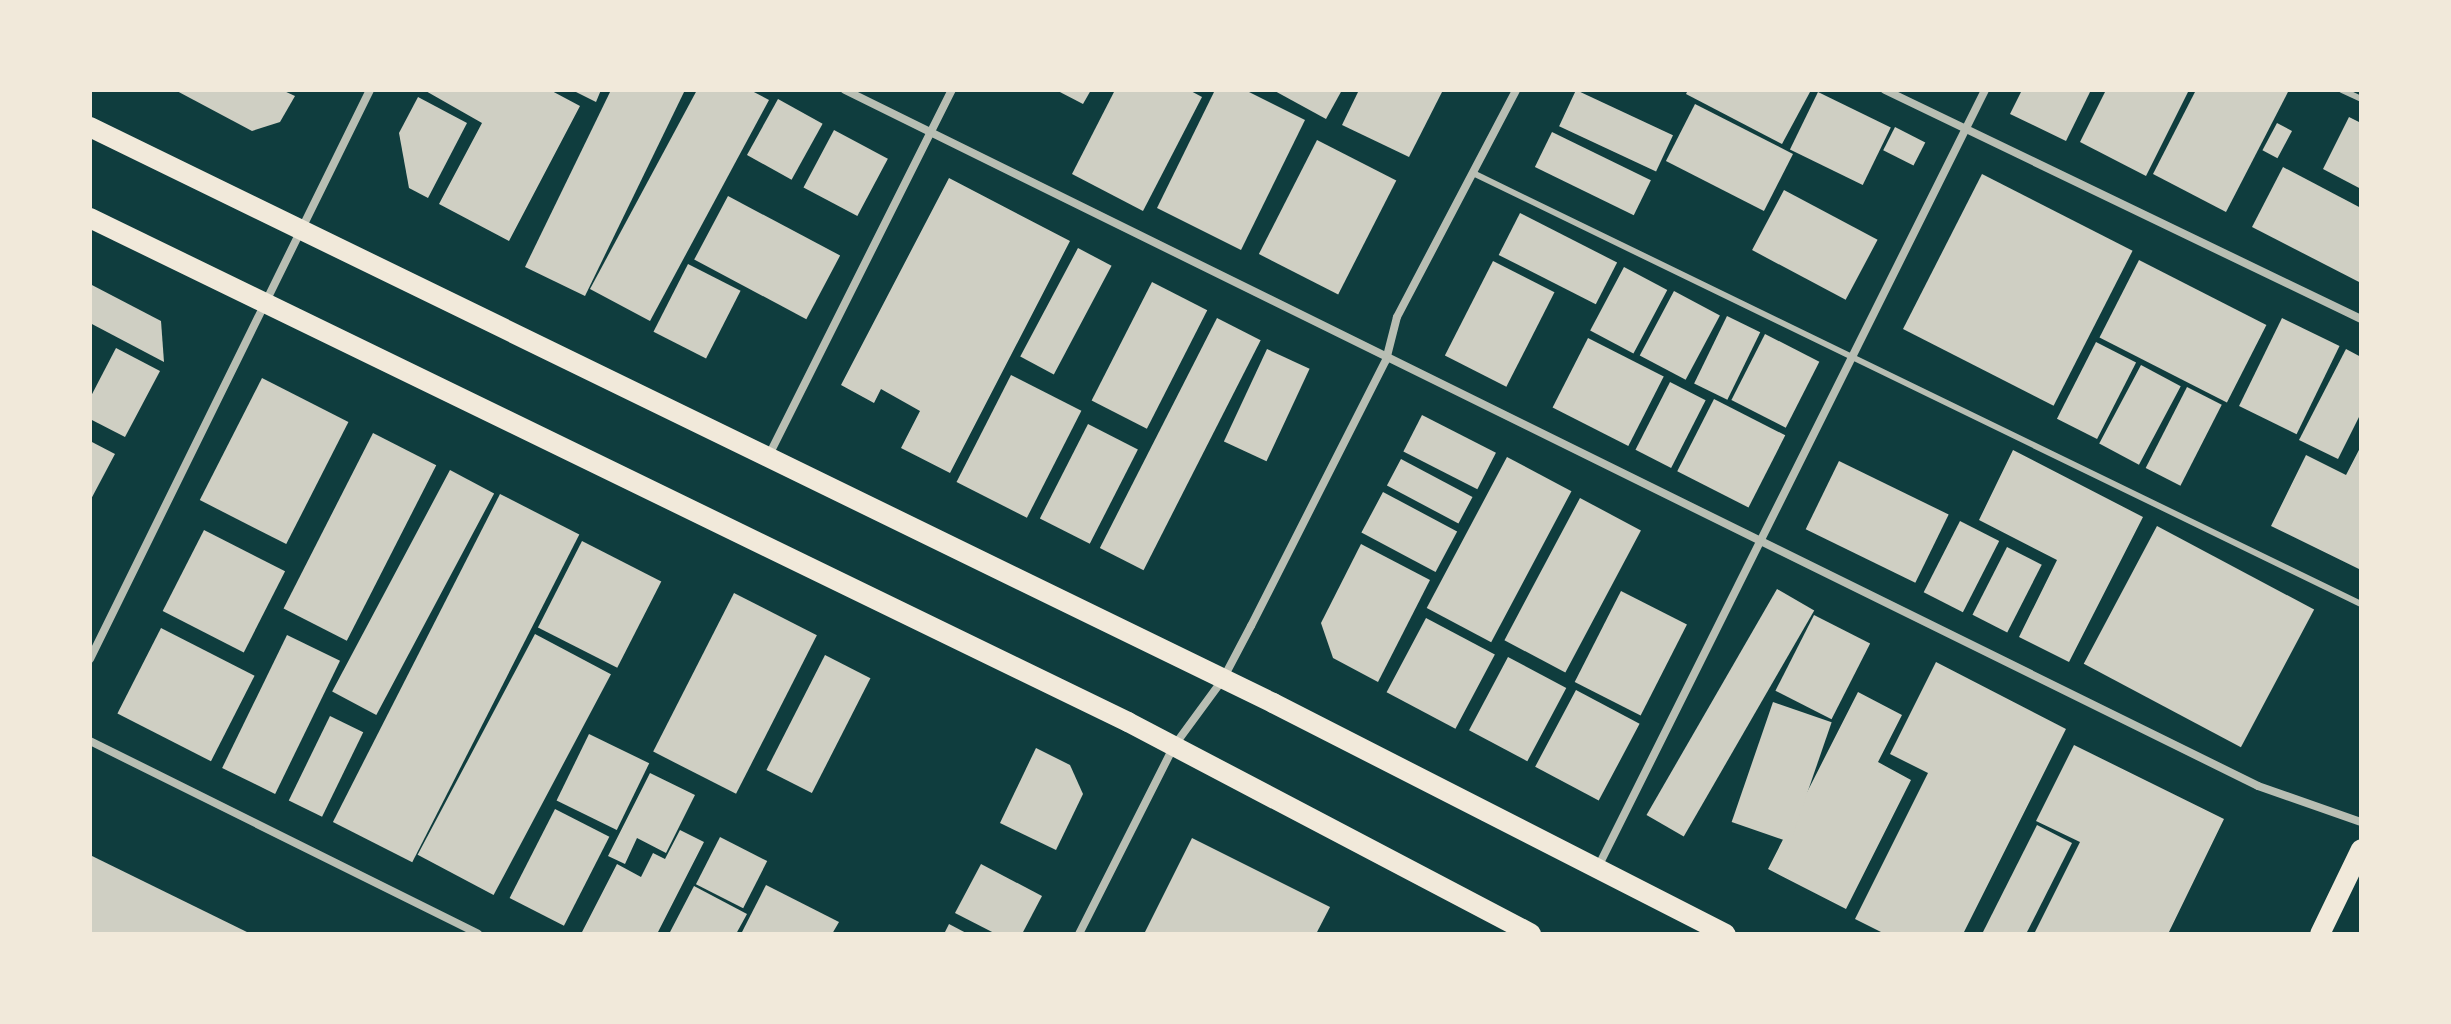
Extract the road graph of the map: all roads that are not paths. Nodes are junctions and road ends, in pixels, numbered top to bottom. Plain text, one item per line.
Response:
1 (370, 90) edge
2 (845, 90) edge
3 (952, 90) edge
4 (1516, 90) edge
5 (1885, 90) edge
6 (1985, 90) edge
7 (2342, 90) edge
8 (2361, 99) edge
9 (90, 127) edge
10 (1965, 129) junction
11 (931, 133) junction
12 (1473, 173) junction
13 (90, 218) edge
14 (302, 229) junction
15 (264, 305) junction
16 (2361, 319) edge
17 (1850, 356) junction
18 (1386, 360) junction
19 (768, 457) junction
20 (1761, 543) junction
21 (2361, 604) edge
22 (90, 659) edge
23 (1223, 679) junction
24 (90, 741) edge
25 (1174, 746) junction
26 (2361, 822) edge
27 (2361, 849) edge
28 (1597, 870) junction
29 (478, 934) edge
30 (1079, 934) edge
31 (1531, 934) edge
32 (1726, 934) edge
33 (2320, 934) edge

1 - 14 street
2 - 11 street
3 - 11 street
4 - 12 street
5 - 10 street
6 - 10 street
7 - 8 lane
9 - 14 main road
10 - 16 street
10 - 17 street
11 - 18 street
11 - 19 street
12 - 17 lane
12 - 18 street
13 - 15 main road
14 - 15 street
14 - 19 main road
15 - 22 street
15 - 25 main road
17 - 20 street
17 - 21 lane
18 - 20 street
18 - 23 street
19 - 23 main road
20 - 26 street
20 - 28 street
23 - 25 street
23 - 28 main road
24 - 29 street
25 - 30 street
25 - 31 main road
27 - 33 main road
28 - 32 main road

